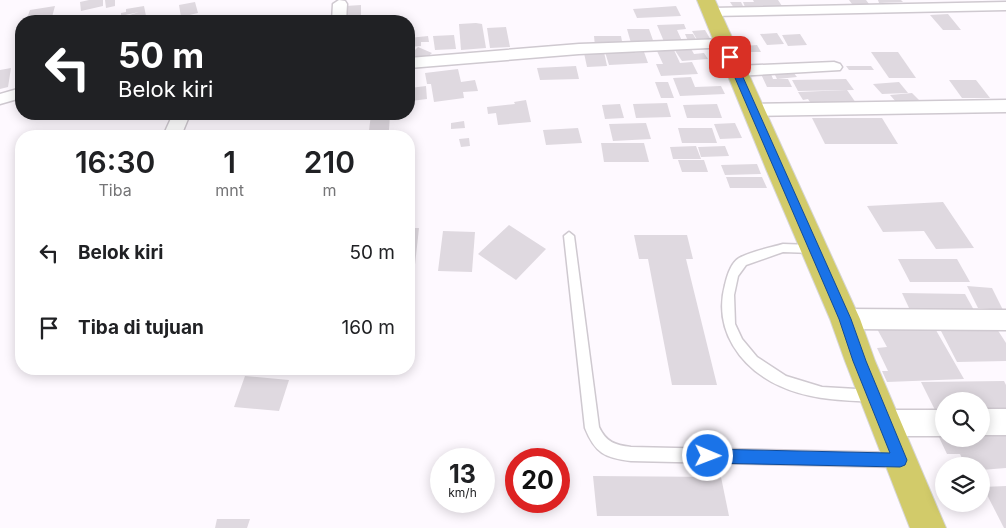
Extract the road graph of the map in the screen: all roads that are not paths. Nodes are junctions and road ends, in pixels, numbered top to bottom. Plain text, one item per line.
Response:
1 (340, 4) dead end
2 (708, 6) edge
3 (1006, 6) edge
4 (339, 15) edge
5 (725, 44) junction
6 (415, 63) edge
7 (834, 67) dead end
8 (736, 71) junction
9 (15, 95) edge
10 (0, 99) edge
11 (1006, 106) edge
12 (752, 110) junction
13 (569, 236) dead end
14 (813, 249) junction
15 (845, 319) junction
16 (1006, 320) edge
17 (875, 396) junction
18 (935, 422) edge
19 (990, 422) edge
20 (1006, 422) edge
21 (885, 423) junction
22 (900, 460) junction
23 (928, 528) edge

1 - 4 street
2 - 3 street
2 - 5 highway
5 - 6 street
5 - 8 highway
7 - 8 street
8 - 12 highway
9 - 10 street
11 - 12 street
12 - 14 highway
13 - 22 lane
14 - 15 highway
14 - 17 lane
15 - 16 street
15 - 17 highway
17 - 21 highway
18 - 21 street
19 - 20 street
21 - 22 highway
22 - 23 highway

